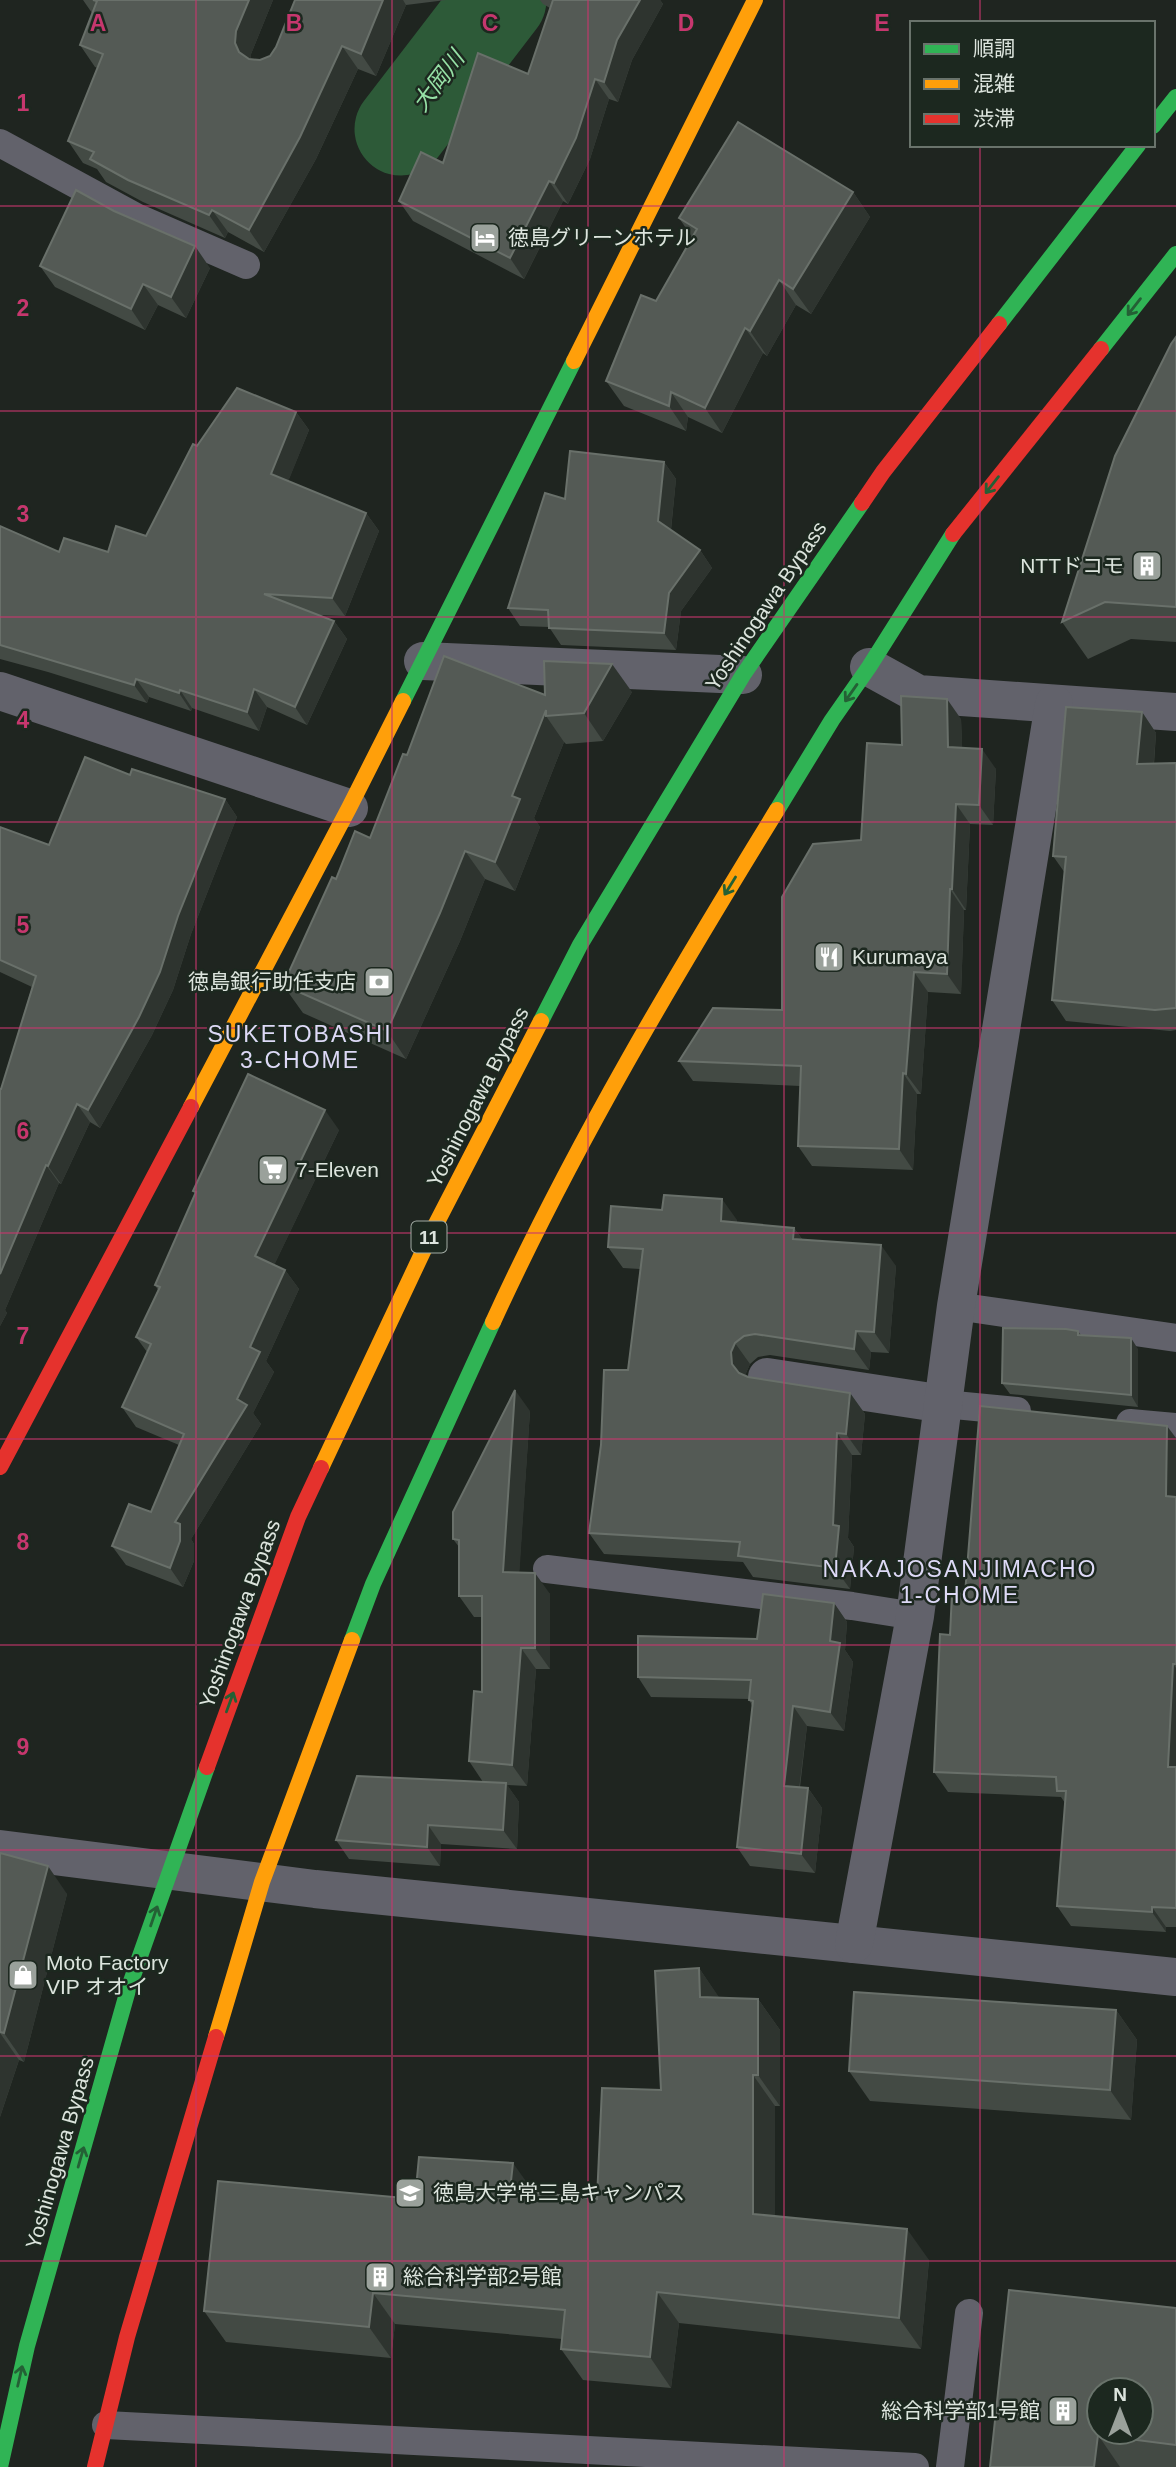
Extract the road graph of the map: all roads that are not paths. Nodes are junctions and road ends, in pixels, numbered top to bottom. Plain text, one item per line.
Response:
1 (755, 0) edge
2 (1176, 97) edge
3 (1155, 123) edge
4 (0, 143) edge
5 (1136, 147) edge
6 (1176, 254) edge
7 (246, 265) dead end
8 (423, 661) junction
9 (869, 667) junction
10 (743, 675) junction
11 (0, 691) edge
12 (1054, 704) junction
13 (1176, 712) edge
14 (349, 808) junction
15 (956, 1307) junction
16 (1176, 1338) edge
17 (767, 1377) edge
18 (944, 1404) junction
19 (1040, 1413) edge
20 (1108, 1420) edge
21 (1176, 1427) edge
22 (0, 1467) edge
23 (547, 1569) dead end
24 (915, 1616) junction
25 (0, 1849) edge
26 (169, 1870) junction
27 (262, 1882) junction
28 (854, 1944) junction
29 (1176, 1978) edge
30 (969, 2313) dead end
31 (106, 2425) junction
32 (0, 2467) edge
33 (95, 2467) edge
34 (915, 2467) edge
35 (950, 2467) edge

1 - 8 main road
2 - 3 main road
4 - 7 lane
5 - 10 main road, Yoshinogawa Bypass / 11
6 -> 9 main road
8 - 10 street
8 - 14 main road
9 - 12 street
9 -> 27 main road
26 -> 10 main road, Yoshinogawa Bypass / 11
11 - 14 street
12 - 13 street
12 - 15 street
14 - 22 main road
15 - 16 lane
15 - 18 street
17 - 18 street
18 - 19 lane
18 - 24 street
20 - 21 lane
23 - 24 lane
24 - 28 street
25 - 26 street
26 - 27 street
32 -> 26 main road, Yoshinogawa Bypass / 11
27 - 28 street
27 - 31 main road
28 - 29 street
30 - 35 lane
31 - 33 main road
31 - 34 lane

